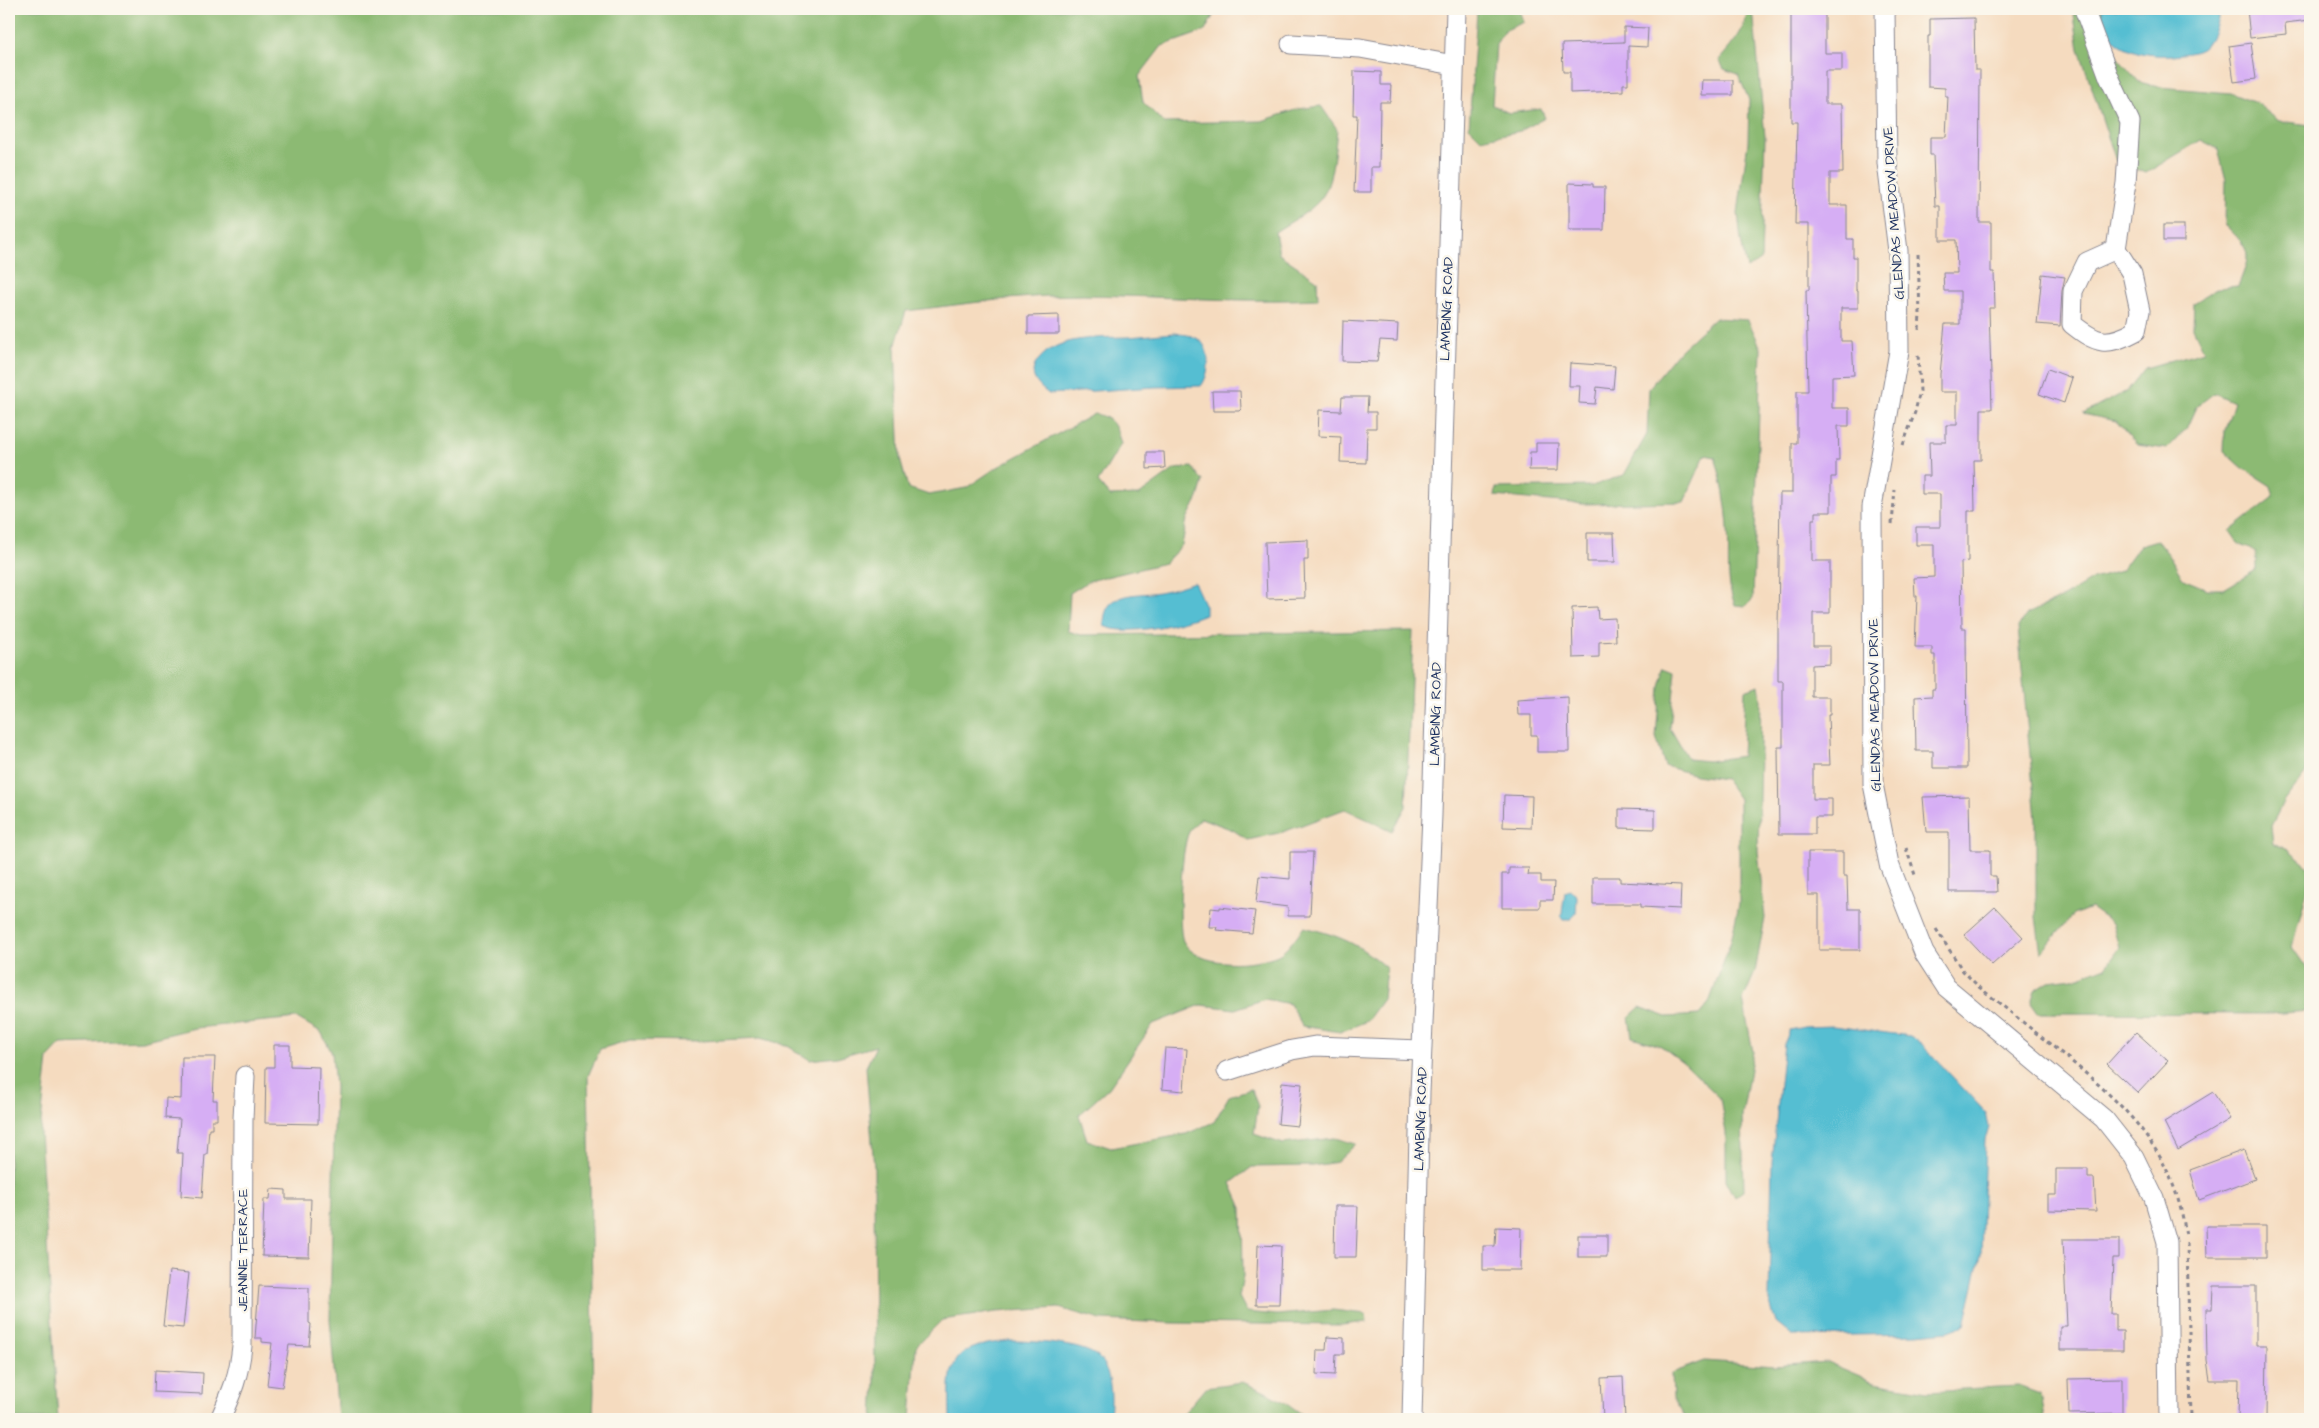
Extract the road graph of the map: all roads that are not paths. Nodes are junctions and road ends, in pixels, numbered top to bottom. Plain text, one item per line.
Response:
1 (1456, 9) edge
2 (1885, 9) edge
3 (2084, 9) edge
4 (1292, 44) dead end
5 (1454, 65) junction
6 (2116, 249) junction
7 (1422, 1050) junction
8 (1227, 1071) dead end
9 (245, 1076) dead end
10 (220, 1419) edge
11 (1412, 1419) edge
12 (2169, 1419) edge

1 - 5 street, LAMBING ROAD
2 - 12 street, GLENDAS MEADOW DRIVE
3 - 6 street
4 - 5 street
5 - 7 street, LAMBING ROAD
6 - 6 street
7 - 8 street
7 - 11 street, LAMBING ROAD
9 - 10 street, JEANINE TERRACE

